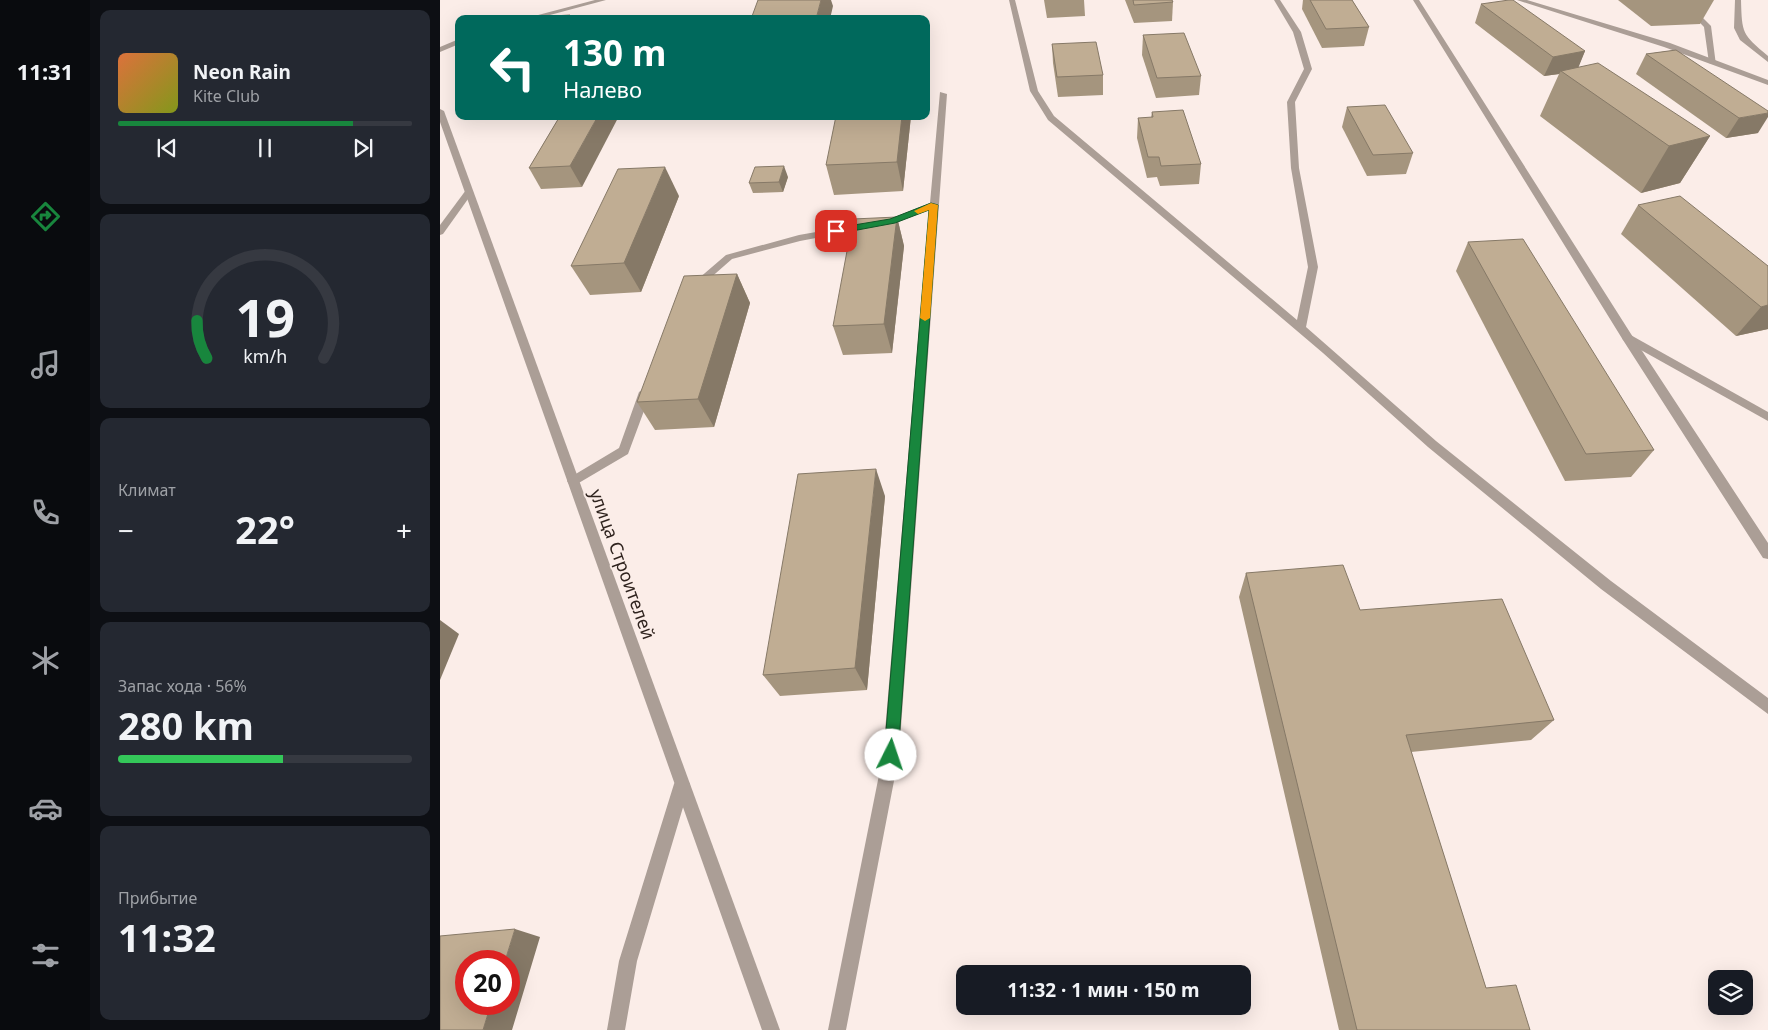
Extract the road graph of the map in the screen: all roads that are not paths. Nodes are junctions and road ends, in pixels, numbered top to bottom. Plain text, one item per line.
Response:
1 (603, 0) edge
2 (1012, 0) edge
3 (1277, 0) edge
4 (1416, 0) edge
5 (1520, 0) edge
6 (1682, 0) edge
7 (1738, 0) edge
8 (542, 15) edge
9 (455, 44) edge
10 (440, 50) edge
11 (1768, 60) edge
12 (1713, 63) junction
13 (1768, 83) edge
14 (942, 94) dead end
15 (440, 111) edge
16 (469, 192) junction
17 (934, 205) junction
18 (440, 232) edge
19 (684, 295) edge
20 (1301, 328) junction
21 (1627, 337) junction
22 (649, 383) edge
23 (1768, 417) edge
24 (573, 480) junction
25 (1768, 554) edge
26 (1768, 707) edge
27 (682, 784) junction
28 (616, 1030) edge
29 (771, 1030) edge
30 (837, 1030) edge

1 - 8 street
2 - 20 street
3 - 20 street
4 - 21 street
5 - 12 street
6 - 12 street
7 - 11 street
9 - 10 street
12 - 13 street
14 - 17 street
15 - 16 street, улица Строителей
16 - 18 street
16 - 24 street, улица Строителей
17 - 19 street
17 - 30 street
20 - 26 street
21 - 23 street
21 - 25 street
22 - 24 street
24 - 27 street, улица Строителей
27 - 28 street
27 - 29 street, улица Строителей

